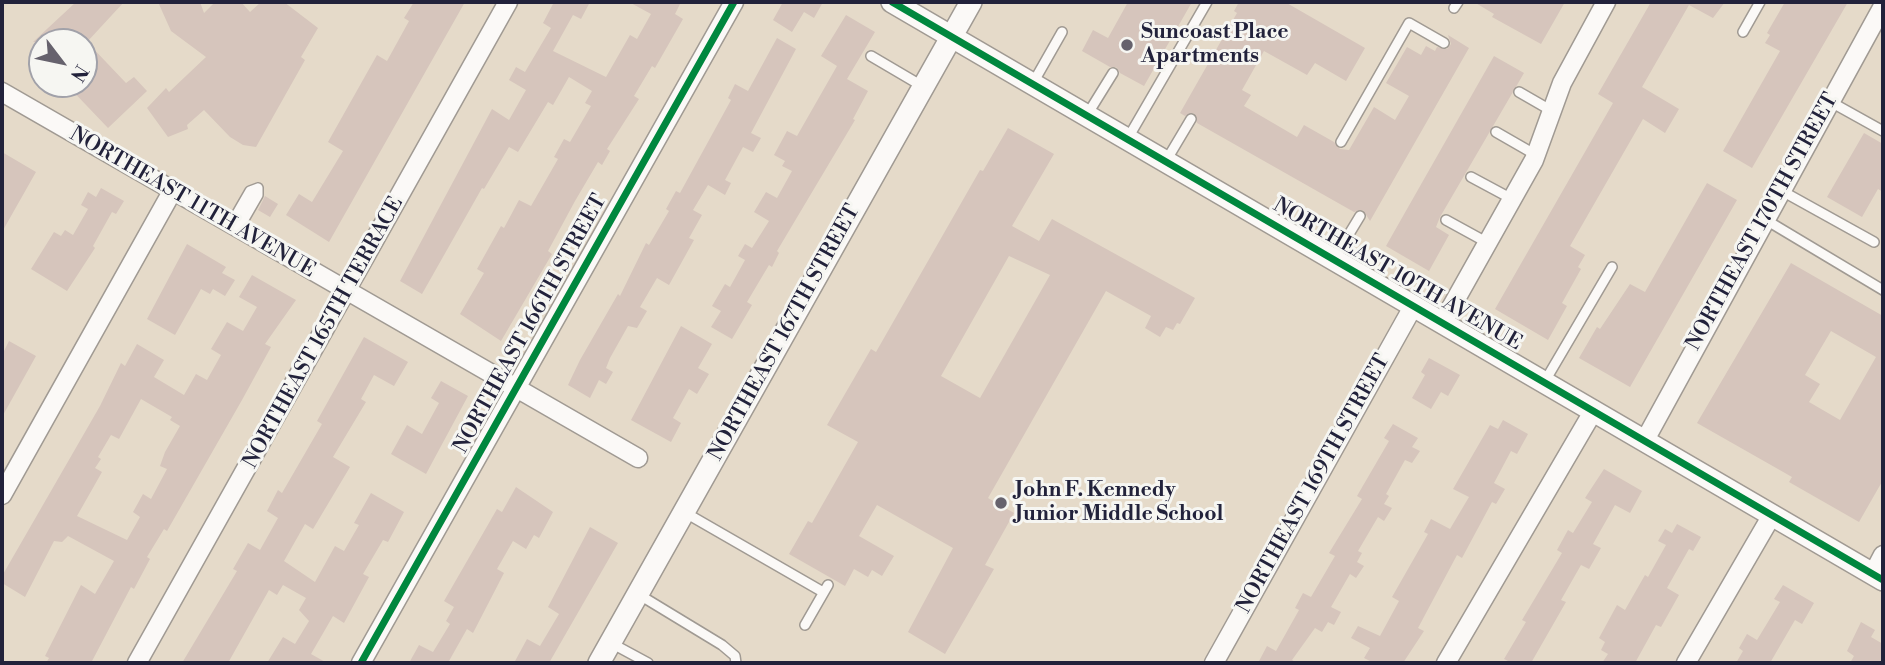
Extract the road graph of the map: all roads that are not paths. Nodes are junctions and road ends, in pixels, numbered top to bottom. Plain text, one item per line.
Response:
1 (508, 2) edge
2 (734, 2) edge
3 (892, 2) edge
4 (971, 2) edge
5 (1207, 2) edge
6 (1606, 2) edge
7 (1760, 2) edge
8 (1883, 6) edge
9 (1062, 32) dead end
10 (1742, 32) dead end
11 (952, 36) junction
12 (1444, 43) dead end
13 (871, 56) dead end
14 (1113, 73) dead end
15 (1032, 83) junction
16 (924, 86) junction
17 (2, 92) edge
18 (1519, 92) dead end
19 (1829, 101) junction
20 (1552, 111) junction
21 (1087, 115) junction
22 (1191, 119) dead end
23 (1883, 131) edge
24 (1496, 132) dead end
25 (1128, 138) junction
26 (1341, 142) dead end
27 (1536, 155) junction
28 (1166, 161) junction
29 (1471, 177) dead end
30 (173, 190) junction
31 (1782, 191) junction
32 (1512, 199) junction
33 (1360, 216) dead end
34 (1446, 220) dead end
35 (1766, 220) junction
36 (1874, 242) dead end
37 (1488, 243) junction
38 (1334, 259) junction
39 (1612, 267) dead end
40 (1883, 290) edge
41 (347, 293) junction
42 (1414, 305) junction
43 (1443, 322) junction
44 (1545, 381) junction
45 (515, 388) junction
46 (1594, 410) junction
47 (1644, 440) junction
48 (638, 458) dead end
49 (2, 495) edge
50 (684, 512) junction
51 (1772, 515) junction
52 (1880, 570) edge
53 (638, 594) junction
54 (805, 625) dead end
55 (611, 643) junction
56 (137, 663) edge
57 (360, 663) edge
58 (599, 663) edge
59 (648, 663) edge
60 (736, 663) edge
61 (1214, 663) edge
62 (1446, 663) edge
63 (1686, 663) edge

1 - 41 street, NORTHEAST 165TH TERRACE
2 - 45 street, NORTHEAST 166TH STREET
3 - 11 street, NORTHEAST 10TH AVENUE
4 - 11 street, NORTHEAST 167TH STREET
5 - 25 lane
6 - 20 street
7 - 10 lane
8 - 19 street, NORTHEAST 170TH STREET
9 - 15 lane
11 - 15 street, NORTHEAST 10TH AVENUE
11 - 16 street, NORTHEAST 167TH STREET
12 - 26 lane
13 - 16 lane
14 - 21 lane
15 - 21 street, NORTHEAST 10TH AVENUE
16 - 50 street, NORTHEAST 167TH STREET
17 - 30 street, NORTHEAST 11TH AVENUE
18 - 20 lane
19 - 23 lane
19 - 31 street, NORTHEAST 170TH STREET
20 - 27 street
21 - 25 street, NORTHEAST 10TH AVENUE
22 - 28 lane
24 - 27 lane
25 - 28 street, NORTHEAST 10TH AVENUE
27 - 32 street
28 - 38 street, NORTHEAST 10TH AVENUE
29 - 32 lane
30 - 41 street, NORTHEAST 11TH AVENUE
30 - 49 street
31 - 35 street, NORTHEAST 170TH STREET
31 - 36 lane
32 - 37 street
33 - 38 lane
34 - 37 lane
35 - 40 lane
35 - 47 street, NORTHEAST 170TH STREET
37 - 43 street
38 - 42 street, NORTHEAST 10TH AVENUE
39 - 44 lane
41 - 45 street, NORTHEAST 11TH AVENUE
41 - 56 street, NORTHEAST 165TH TERRACE
42 - 43 street, NORTHEAST 10TH AVENUE
42 - 61 street, NORTHEAST 169TH STREET
43 - 44 street, NORTHEAST 10TH AVENUE
44 - 46 street, NORTHEAST 10TH AVENUE
45 - 48 street, NORTHEAST 11TH AVENUE
45 - 57 street, NORTHEAST 166TH STREET
46 - 47 street, NORTHEAST 10TH AVENUE
46 - 62 street
47 - 51 street, NORTHEAST 10TH AVENUE
50 - 53 street, NORTHEAST 167TH STREET
50 - 54 lane
51 - 52 street, NORTHEAST 10TH AVENUE
51 - 63 street
53 - 55 street, NORTHEAST 167TH STREET
53 - 60 lane
55 - 58 street, NORTHEAST 167TH STREET
55 - 59 lane

